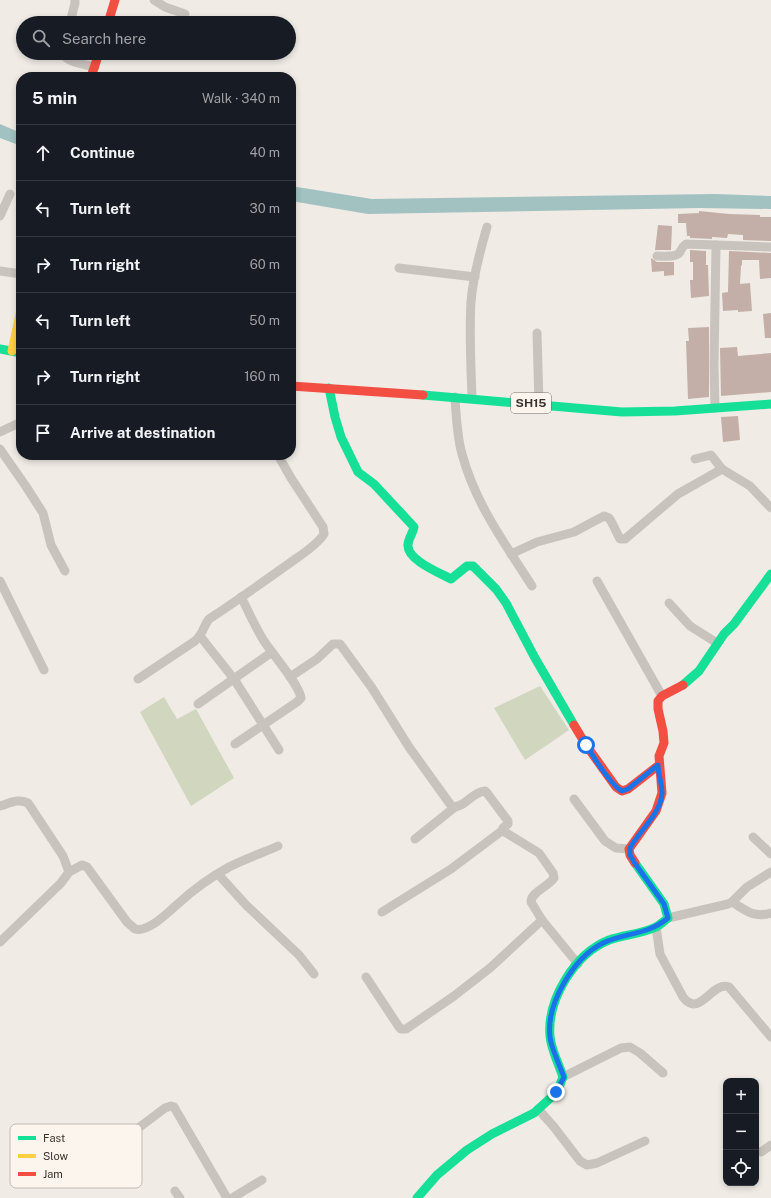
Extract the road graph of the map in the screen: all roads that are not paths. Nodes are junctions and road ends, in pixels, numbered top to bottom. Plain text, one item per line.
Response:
1 (75, 0) edge
2 (115, 0) edge
3 (154, 0) edge
4 (185, 14) dead end
5 (72, 16) edge
6 (110, 16) edge
7 (69, 60) edge
8 (97, 60) edge
9 (95, 67) junction
10 (93, 72) edge
11 (10, 194) dead end
12 (0, 216) edge
13 (487, 227) dead end
14 (716, 245) junction
15 (771, 247) edge
16 (657, 256) dead end
17 (399, 268) dead end
18 (0, 271) edge
19 (16, 273) edge
20 (475, 277) junction
21 (538, 333) dead end
22 (0, 348) edge
23 (16, 352) edge
24 (296, 386) edge
25 (329, 388) junction
26 (455, 397) junction
27 (472, 398) junction
28 (539, 404) junction
29 (771, 404) edge
30 (715, 408) junction
31 (16, 424) edge
32 (0, 432) edge
33 (0, 449) edge
34 (695, 459) dead end
35 (281, 460) edge
36 (722, 468) junction
37 (771, 508) edge
38 (511, 554) junction
39 (65, 571) dead end
40 (771, 574) edge
41 (0, 581) edge
42 (597, 581) dead end
43 (532, 586) dead end
44 (241, 597) junction
45 (669, 604) dead end
46 (200, 636) junction
47 (717, 643) junction
48 (272, 652) junction
49 (44, 670) dead end
50 (290, 677) junction
51 (138, 679) dead end
52 (234, 679) junction
53 (662, 696) junction
54 (198, 704) dead end
55 (263, 725) junction
56 (234, 744) dead end
57 (280, 750) dead end
58 (658, 765) junction
59 (574, 799) dead end
60 (0, 806) edge
61 (456, 807) junction
62 (503, 830) junction
63 (754, 837) dead end
64 (415, 839) dead end
65 (278, 846) dead end
66 (630, 848) junction
67 (771, 854) edge
68 (69, 872) junction
69 (771, 872) edge
70 (218, 874) junction
71 (732, 902) junction
72 (382, 912) dead end
73 (771, 913) edge
74 (668, 918) junction
75 (542, 920) junction
76 (656, 927) junction
77 (0, 942) edge
78 (578, 964) junction
79 (314, 974) dead end
80 (366, 977) dead end
81 (771, 1037) edge
82 (663, 1073) dead end
83 (564, 1077) junction
84 (538, 1109) junction
85 (142, 1125) edge
86 (645, 1142) dead end
87 (771, 1145) edge
88 (761, 1152) dead end
89 (262, 1180) dead end
90 (227, 1198) edge
91 (232, 1198) edge
92 (417, 1198) edge

1 - 5 street
2 - 6 street
3 - 4 street
7 - 9 street
8 - 9 street
9 - 10 street
11 - 12 street
13 - 20 street
14 - 15 street
14 - 16 street
14 - 30 street
17 - 20 street
18 - 19 street
20 - 27 street
21 - 28 street
22 - 23 street
24 - 25 street, SH15
25 - 26 street, SH15
25 - 58 street
26 - 27 street, SH15
26 - 38 street
27 - 28 street, SH15
28 - 30 street, SH15
29 - 30 street, SH15
31 - 32 street
33 - 39 street
34 - 36 street
35 - 44 street
36 - 37 street
36 - 38 street
38 - 43 street
40 - 47 street
41 - 49 street
42 - 53 street
44 - 46 street
44 - 48 street
45 - 47 street
46 - 51 street
46 - 52 street
47 - 53 street
48 - 50 street
48 - 52 street
50 - 55 street
50 - 61 street
52 - 54 street
52 - 55 street
53 - 58 street
55 - 56 street
55 - 57 street
58 - 66 street
59 - 66 street
60 - 68 street
61 - 62 street
61 - 64 street
62 - 72 street
62 - 75 street
63 - 67 street
65 - 70 street
66 - 74 street
68 - 70 street
68 - 77 street
69 - 71 street
70 - 79 street
71 - 73 street
71 - 74 street
74 - 76 street
75 - 78 street
75 - 80 street
76 - 78 street
76 - 81 street
78 - 83 street
82 - 83 street
83 - 84 street
84 - 86 street
84 - 92 street
85 - 90 street
87 - 88 street
89 - 91 street

